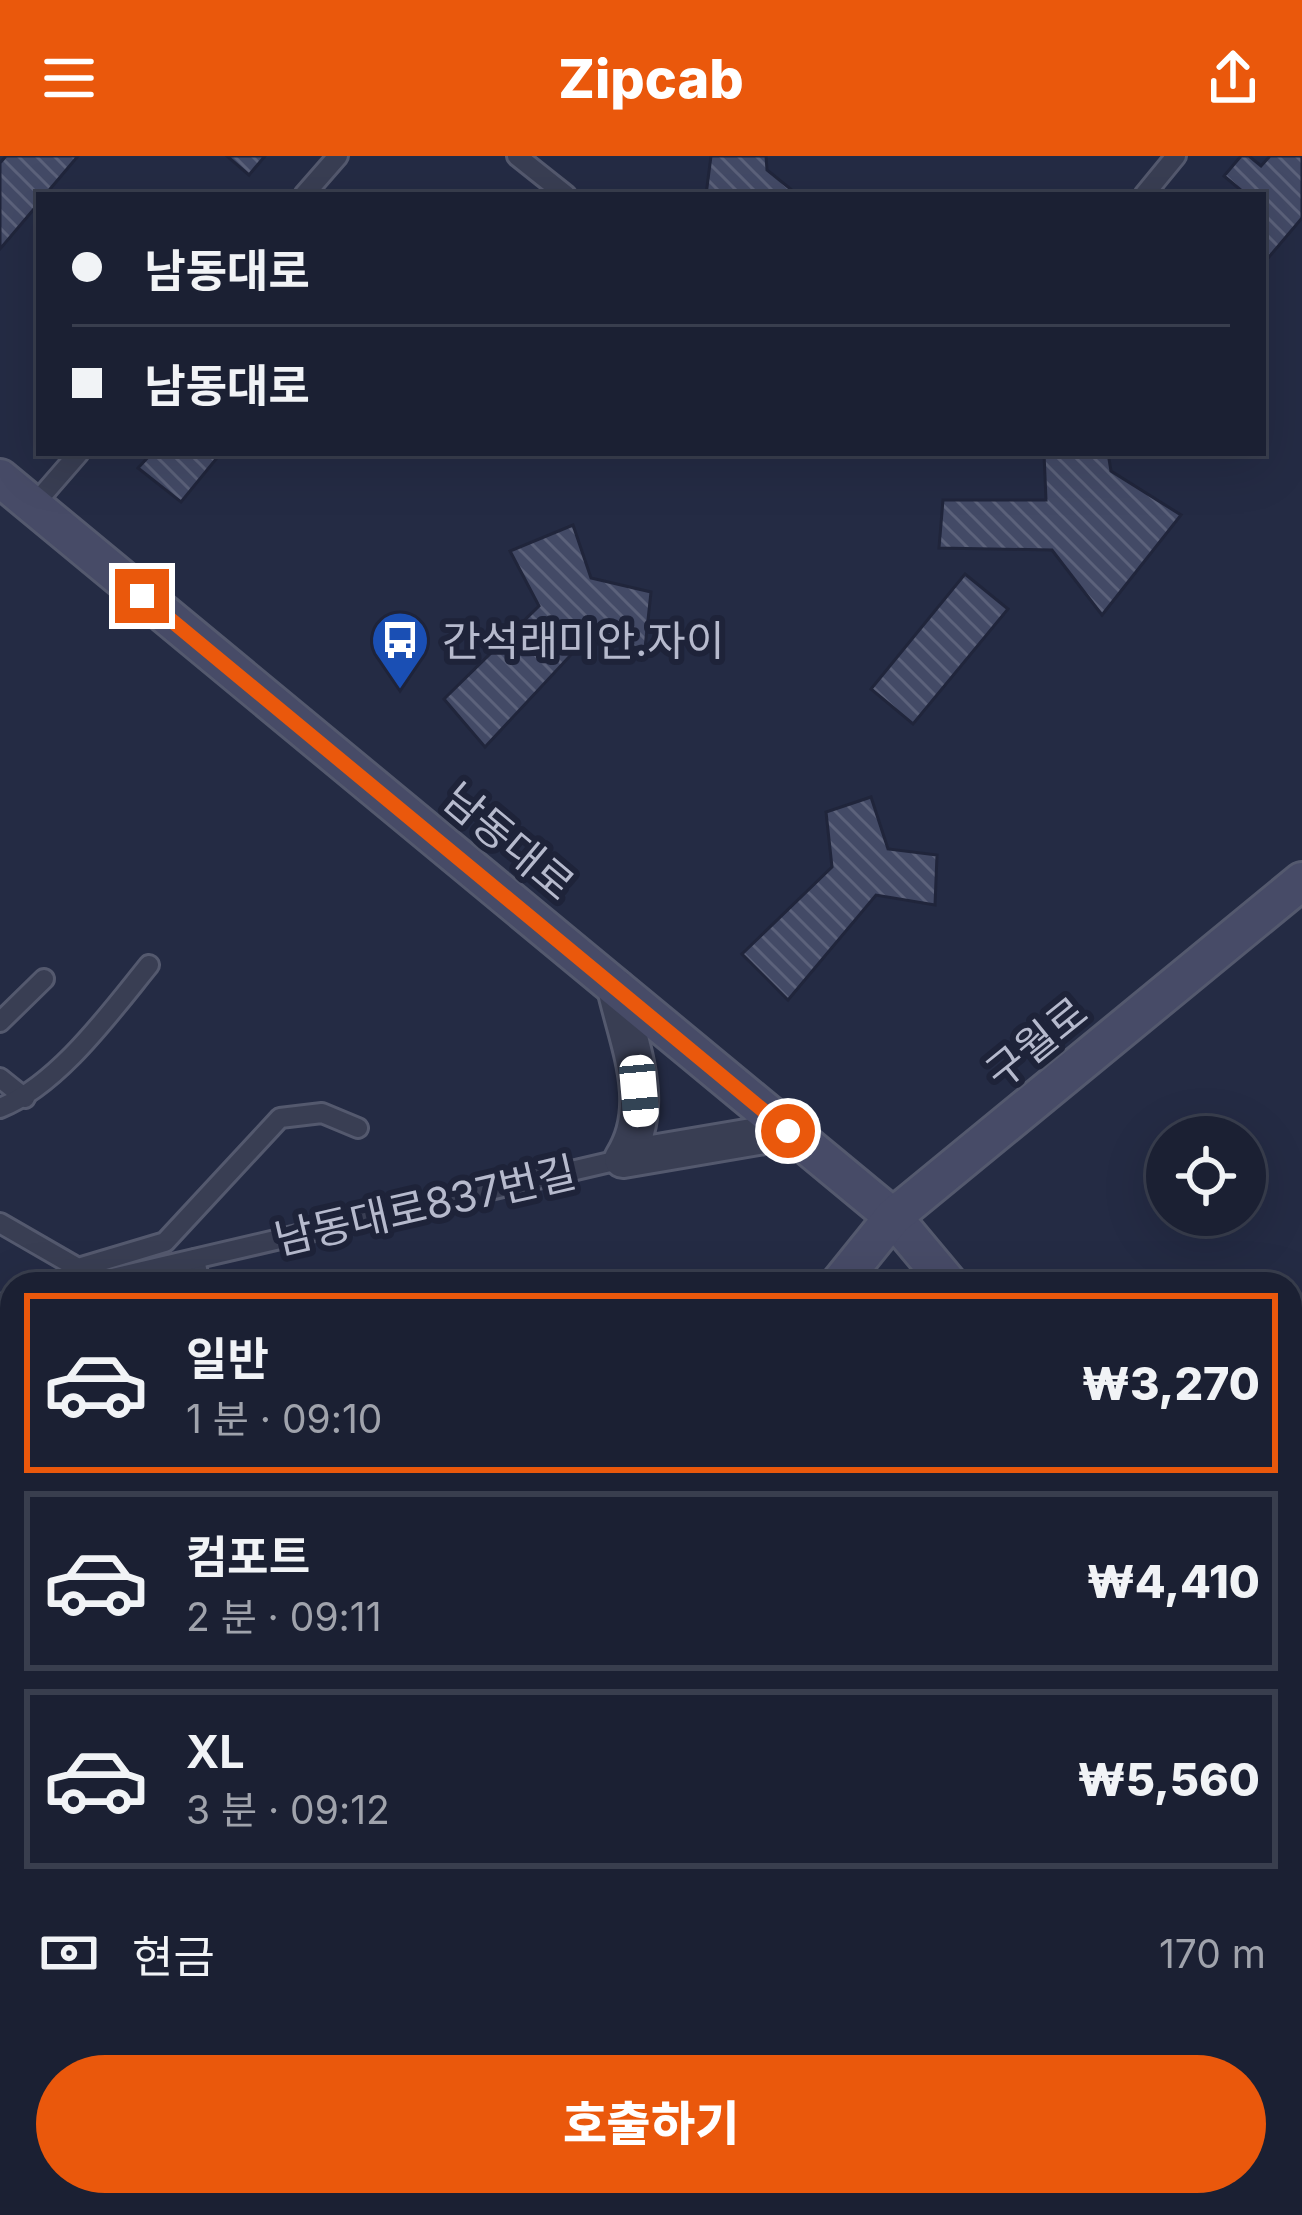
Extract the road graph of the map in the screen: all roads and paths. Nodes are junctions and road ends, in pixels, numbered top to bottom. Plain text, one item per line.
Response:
1 (338, 156) edge
2 (518, 156) edge
3 (1176, 156) edge
4 (307, 192) edge
5 (562, 192) edge
6 (1146, 192) edge
7 (76, 456) edge
8 (0, 478) edge
9 (33, 506) junction
10 (1302, 881) edge
11 (149, 965) dead end
12 (44, 979) dead end
13 (616, 988) junction
14 (0, 1022) edge
15 (0, 1078) edge
16 (25, 1098) junction
17 (0, 1108) edge
18 (358, 1128) dead end
19 (788, 1131) junction
20 (623, 1159) junction
21 (893, 1217) junction
22 (0, 1222) edge
23 (195, 1259) junction
24 (139, 1272) edge
25 (198, 1272) edge
26 (848, 1272) edge
27 (940, 1272) edge

1 - 4 lane
2 - 5 lane
3 - 6 lane
7 - 9 lane
8 - 9 main road, 남동대로
9 - 13 main road, 남동대로
10 - 21 main road, 구월로
11 - 16 lane
12 - 14 lane
13 - 19 main road, 남동대로
13 - 20 street
15 - 16 lane
16 - 17 lane
18 - 22 lane
19 - 20 street
19 - 21 main road, 남동대로
20 - 23 lane, 남동대로837번길
21 - 26 main road, 구월로
21 - 27 main road, 남동대로
23 - 24 lane, 남동대로837번길
23 - 25 lane

